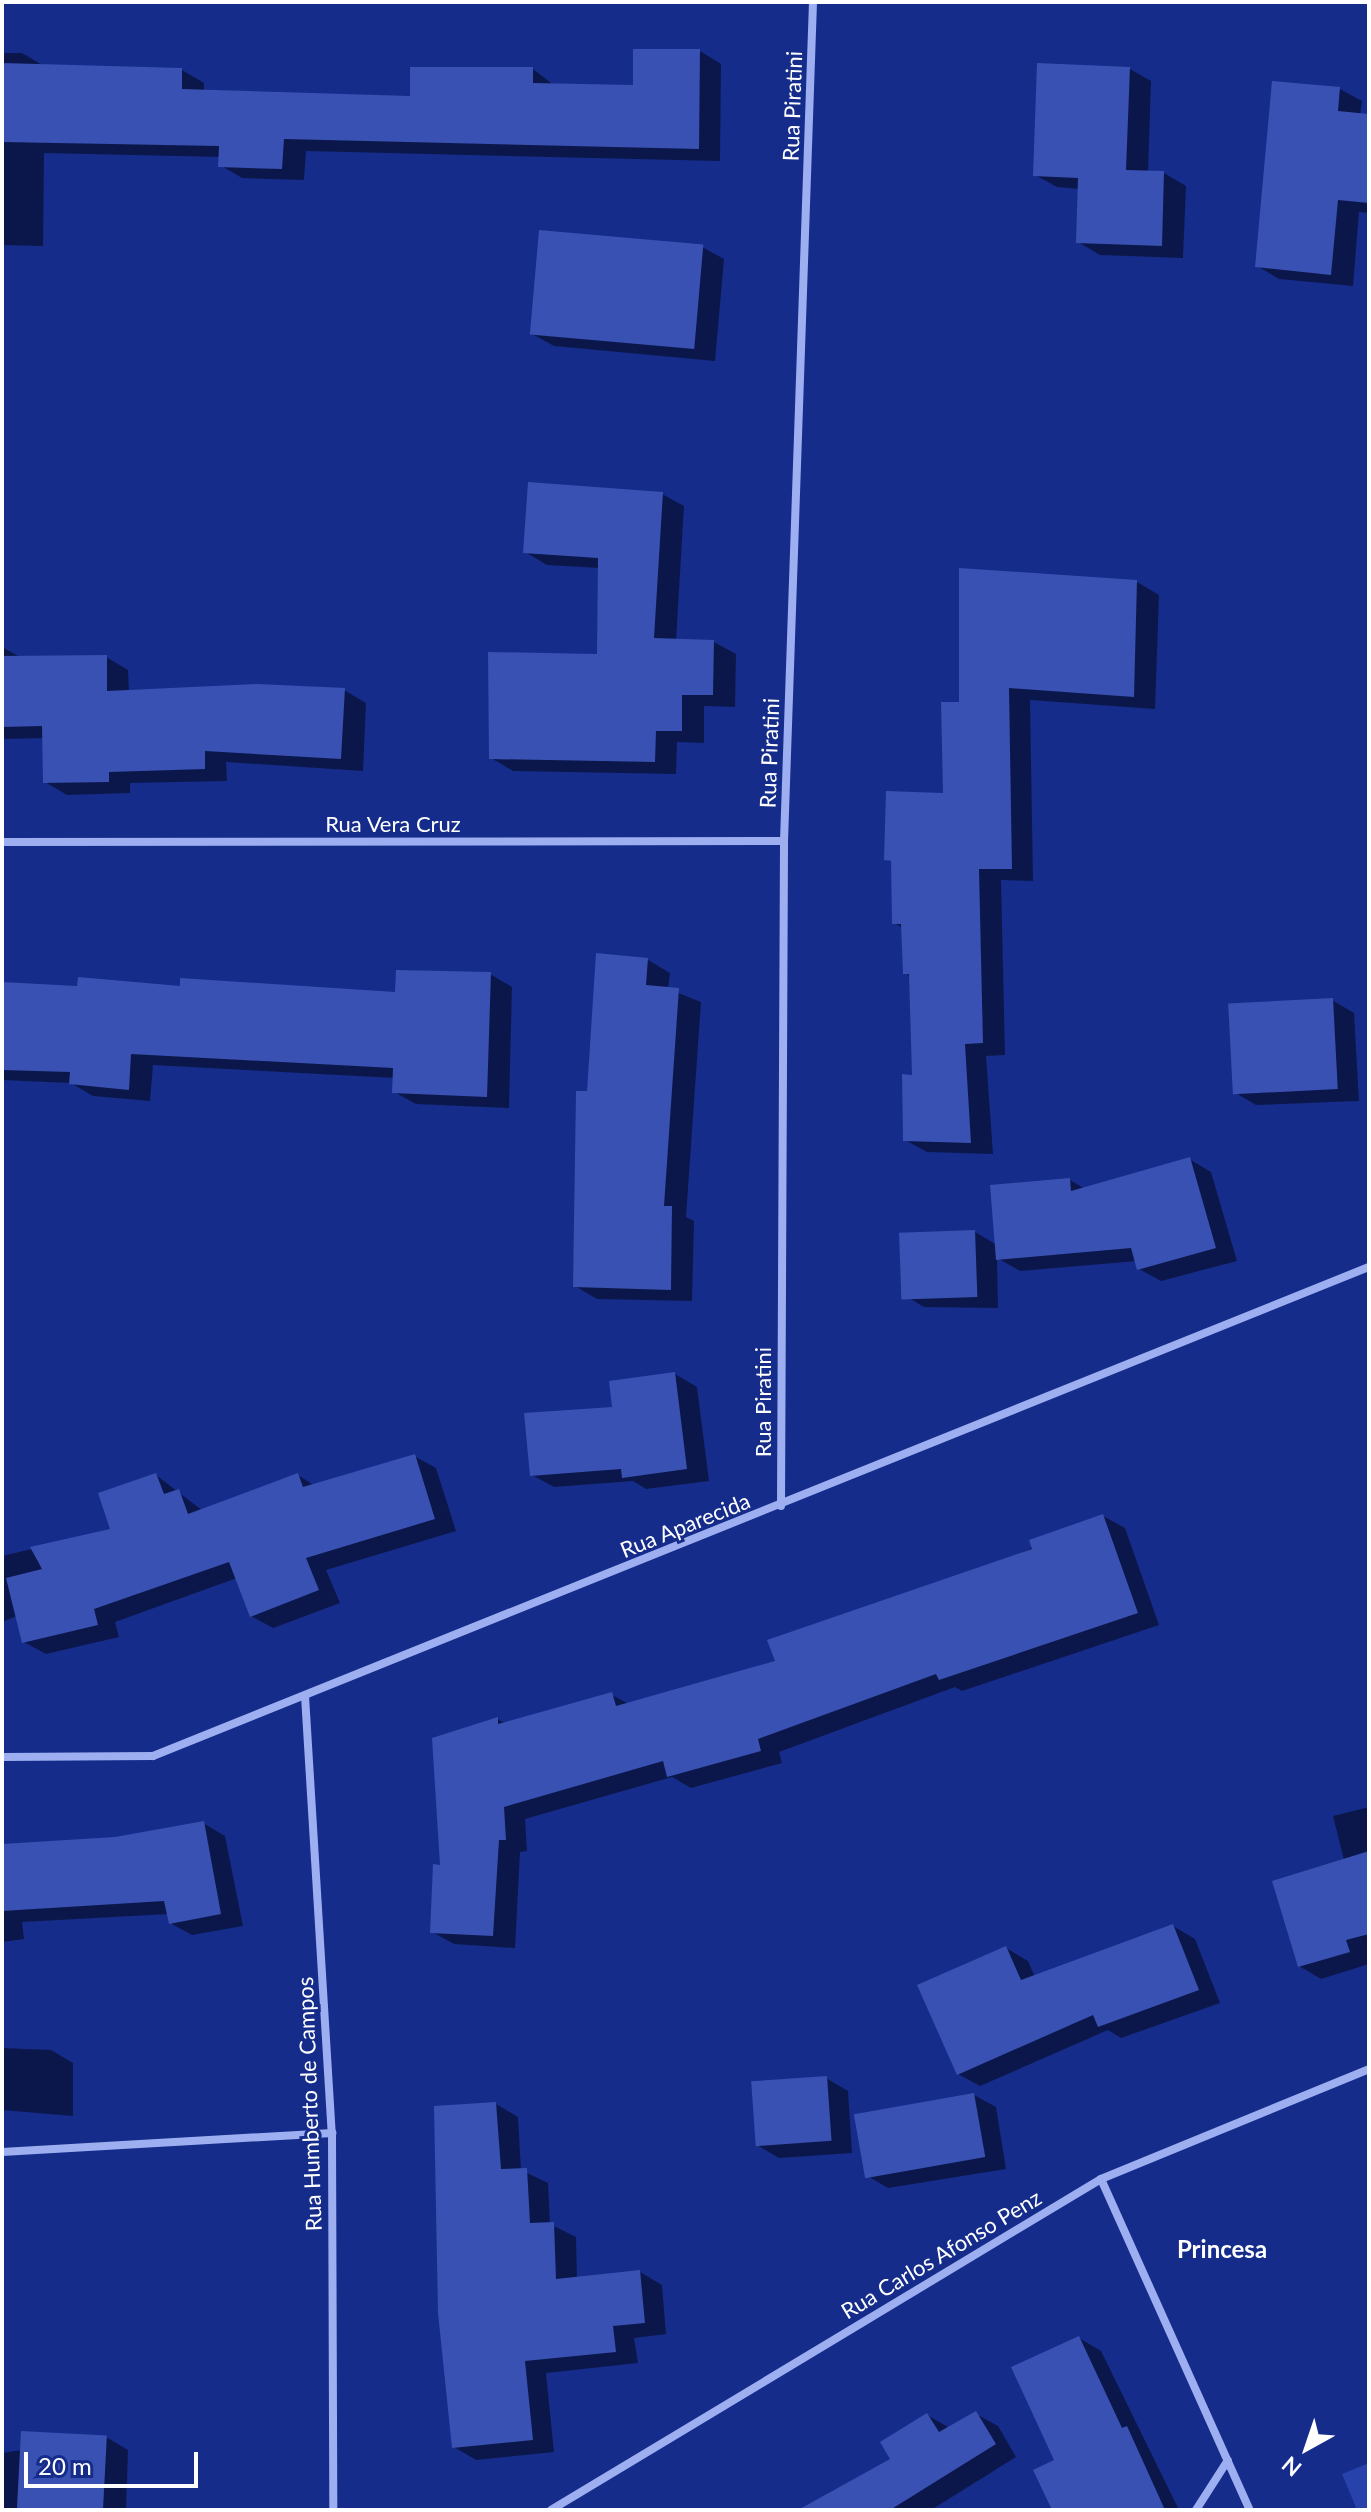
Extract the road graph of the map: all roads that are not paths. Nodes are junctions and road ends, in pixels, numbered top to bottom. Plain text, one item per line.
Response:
1 (813, 2) edge
2 (784, 841) junction
3 (2, 842) edge
4 (1369, 1267) edge
5 (781, 1506) junction
6 (305, 1696) junction
7 (2, 1757) edge
8 (1369, 2069) edge
9 (332, 2133) junction
10 (2, 2152) edge
11 (1101, 2179) junction
12 (1228, 2460) junction
13 (333, 2510) edge
14 (551, 2510) edge
15 (1196, 2510) edge
16 (1250, 2510) edge

1 - 2 street, Rua Piratini
2 - 3 street, Rua Vera Cruz
2 - 5 street, Rua Piratini
4 - 5 street, Rua Aparecida
5 - 6 street, Rua Aparecida
6 - 7 street, Rua Aparecida
6 - 9 street, Rua Humberto de Campos
8 - 11 street, Rua Carlos Afonso Penz
9 - 10 street
9 - 13 street, Rua Humberto de Campos
11 - 12 street
11 - 14 street, Rua Carlos Afonso Penz
12 - 15 street
12 - 16 street

